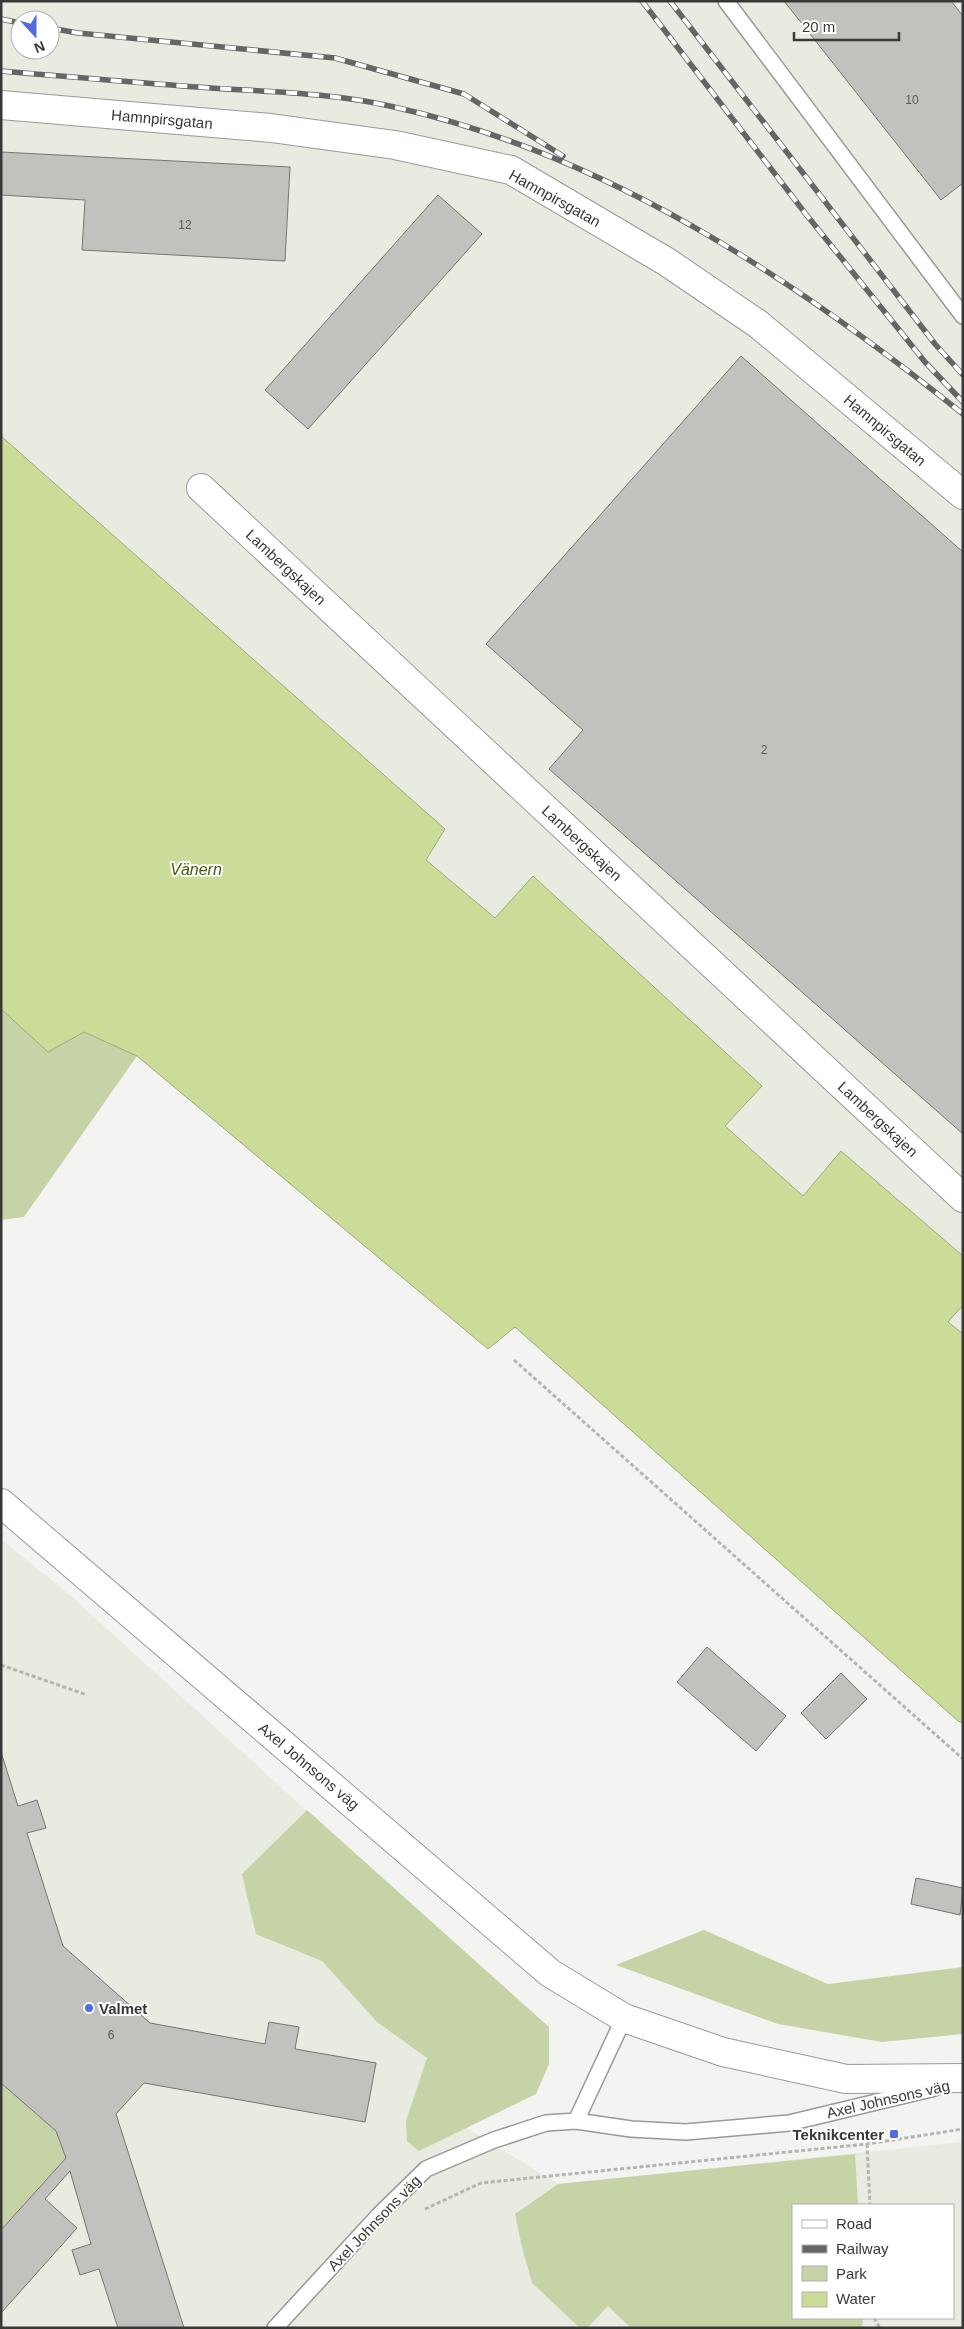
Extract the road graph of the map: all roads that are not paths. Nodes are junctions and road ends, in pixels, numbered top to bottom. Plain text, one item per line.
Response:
1 (726, 1) edge
2 (1, 105) edge
3 (963, 316) edge
4 (201, 488) dead end
5 (963, 495) edge
6 (963, 1198) edge
7 (1, 1504) edge
8 (624, 2018) junction
9 (963, 2080) edge
10 (576, 2121) junction
11 (275, 2328) edge

1 - 3 lane
2 - 5 street, Hamnpirsgatan
4 - 6 street, Lambergskajen
7 - 8 street, Axel Johnsons väg
8 - 9 street, Axel Johnsons väg
8 - 10 lane
9 - 10 lane, Axel Johnsons väg
10 - 11 lane, Axel Johnsons väg

